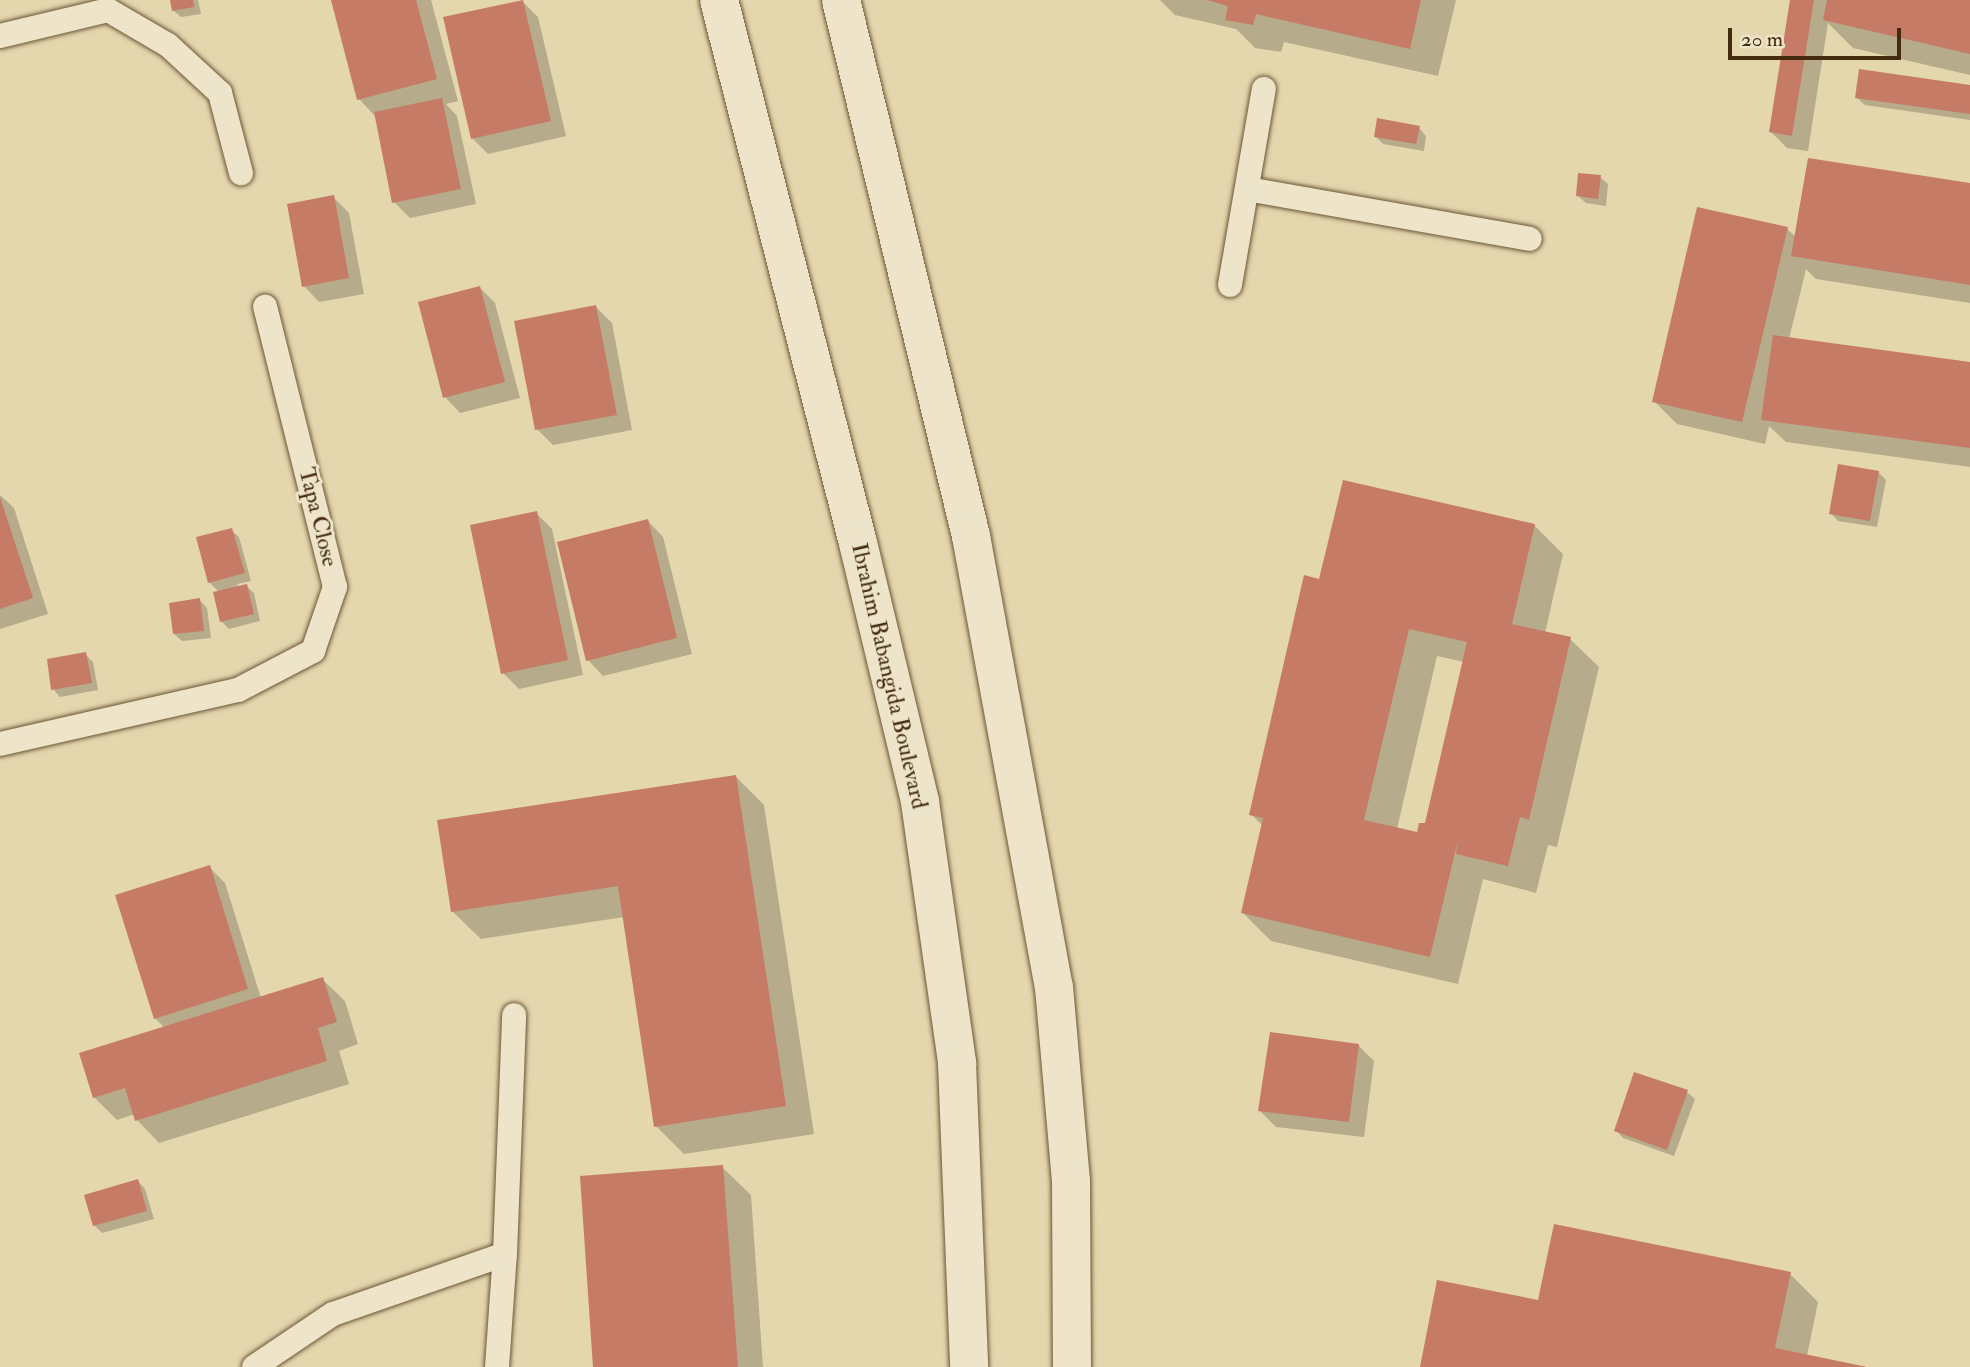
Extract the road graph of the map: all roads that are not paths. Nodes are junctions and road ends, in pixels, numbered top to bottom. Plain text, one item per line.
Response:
1 (719, 0) edge
2 (841, 0) edge
3 (0, 36) edge
4 (1264, 89) dead end
5 (241, 173) dead end
6 (1247, 189) junction
7 (1530, 239) dead end
8 (1230, 285) dead end
9 (265, 307) dead end
10 (0, 744) edge
11 (514, 1015) dead end
12 (505, 1254) junction
13 (254, 1367) edge
14 (497, 1367) edge
15 (969, 1367) edge
16 (1072, 1367) edge

1 - 15 street, Ibrahim Babangida Boulevard
2 - 16 street
3 - 5 lane
4 - 6 lane
6 - 7 lane
6 - 8 lane
9 - 10 lane, Tapa Close
11 - 12 lane
12 - 13 lane
12 - 14 lane

